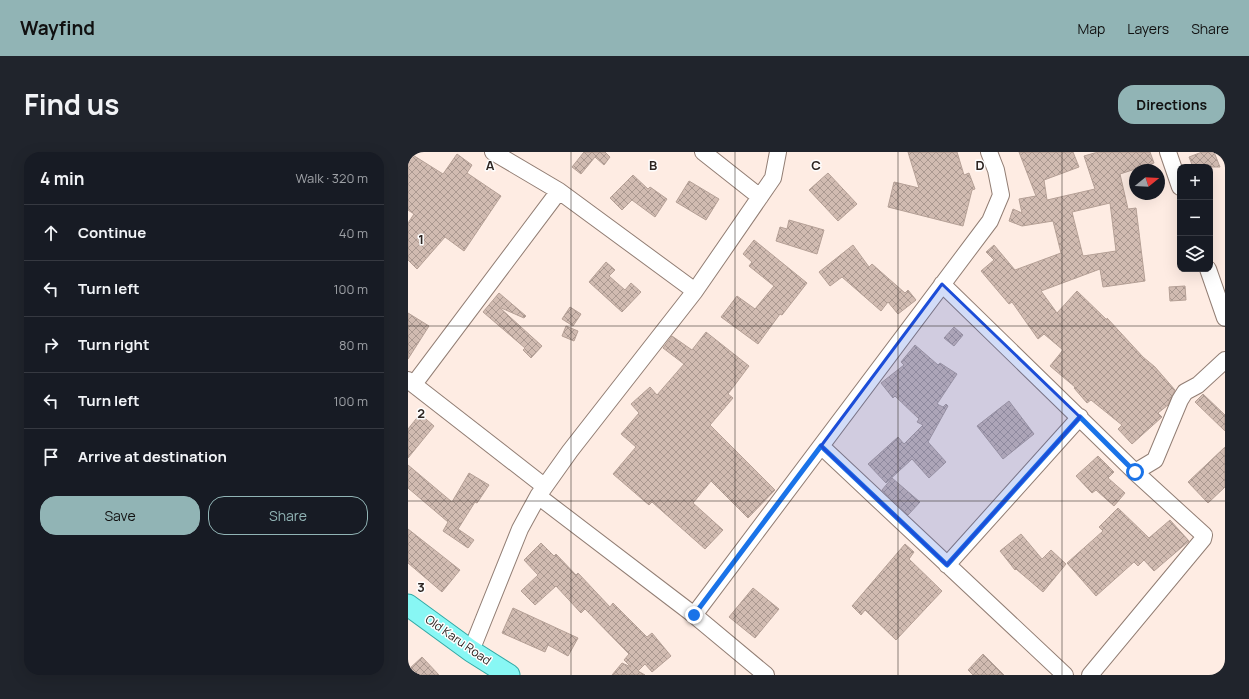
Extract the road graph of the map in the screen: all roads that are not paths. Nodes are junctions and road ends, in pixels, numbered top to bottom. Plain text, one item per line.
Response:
1 (493, 152) edge
2 (703, 152) edge
3 (778, 152) edge
4 (989, 152) edge
5 (1168, 152) edge
6 (1177, 178) edge
7 (559, 191) junction
8 (760, 197) junction
9 (1209, 272) edge
10 (942, 284) junction
11 (695, 291) junction
12 (1223, 308) edge
13 (1225, 360) edge
14 (411, 382) edge
15 (1080, 417) junction
16 (821, 446) junction
17 (1135, 472) junction
18 (541, 491) junction
19 (947, 565) junction
20 (408, 605) edge
21 (694, 615) junction
22 (471, 651) junction
23 (509, 675) edge
24 (766, 675) edge
25 (1064, 675) edge
26 (1090, 675) edge

1 - 7 street
2 - 8 street
3 - 8 street
4 - 10 street
5 - 6 street
7 - 11 street
7 - 14 street
8 - 11 street
9 - 12 street
10 - 15 street
10 - 16 street
11 - 18 street
13 - 17 street
14 - 18 street
15 - 17 street
15 - 19 street
16 - 19 street
16 - 21 street
17 - 26 street
18 - 21 street
18 - 22 street
19 - 25 street
20 - 22 main road, Old Karu Road
21 - 24 street
22 - 23 main road, Old Karu Road

